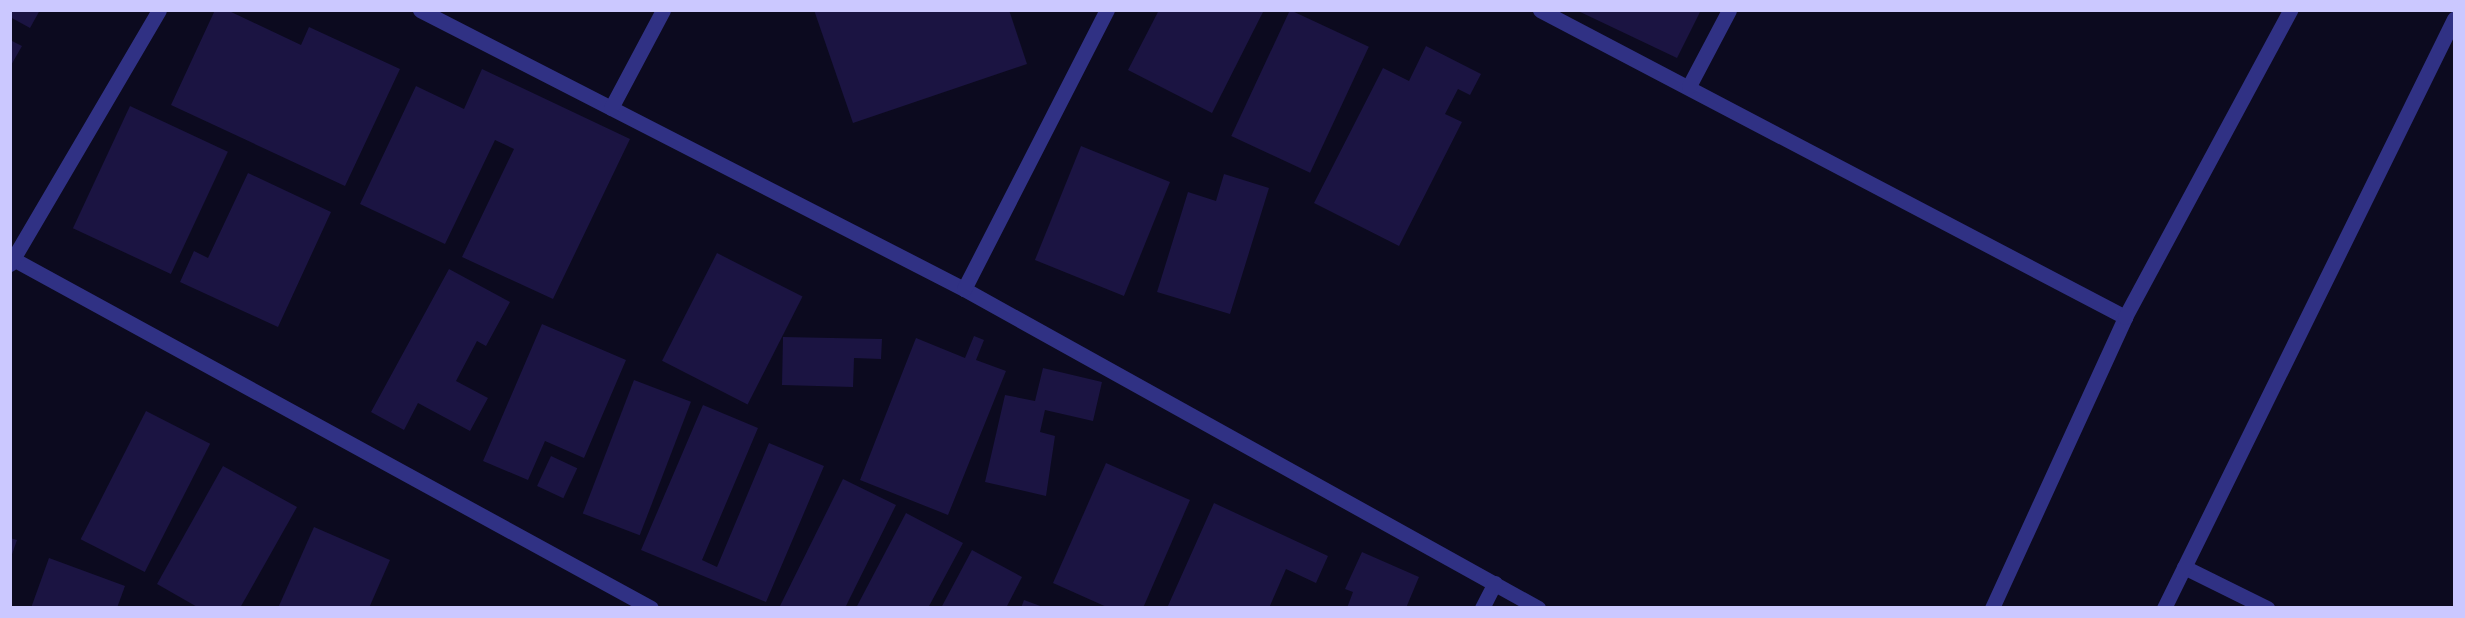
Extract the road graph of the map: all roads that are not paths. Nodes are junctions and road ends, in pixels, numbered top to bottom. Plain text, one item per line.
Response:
1 (159, 10) edge
2 (420, 10) edge
3 (663, 10) edge
4 (1107, 10) edge
5 (1540, 10) edge
6 (1729, 10) edge
7 (2290, 10) edge
8 (2454, 19) edge
9 (1689, 86) junction
10 (610, 108) junction
11 (12, 262) edge
12 (964, 290) junction
13 (2125, 317) junction
14 (2184, 567) junction
15 (1495, 583) junction
16 (651, 608) edge
17 (1482, 608) edge
18 (1538, 608) edge
19 (1992, 608) edge
20 (2164, 608) edge
21 (2267, 608) edge

1 - 11 street
2 - 10 street
3 - 10 street
4 - 12 street
5 - 9 street
6 - 9 street
7 - 13 street
8 - 14 street
9 - 13 street
10 - 12 street
11 - 16 street
12 - 15 street
13 - 19 street
14 - 20 street
14 - 21 street
15 - 17 street
15 - 18 street

